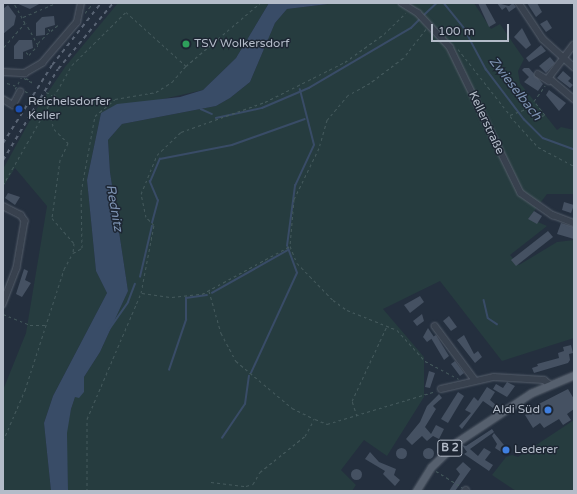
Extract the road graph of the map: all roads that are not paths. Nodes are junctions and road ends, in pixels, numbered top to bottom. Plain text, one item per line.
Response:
1 (81, 3) edge
2 (402, 3) edge
3 (519, 3) edge
4 (574, 45) edge
5 (564, 60) junction
6 (574, 66) edge
7 (3, 72) edge
8 (538, 74) dead end
9 (549, 80) junction
10 (20, 92) dead end
11 (3, 99) edge
12 (574, 99) edge
13 (3, 206) edge
14 (574, 223) edge
15 (3, 304) edge
16 (435, 326) dead end
17 (574, 375) edge
18 (475, 380) junction
19 (548, 383) junction
20 (441, 389) road end
21 (416, 491) edge

1 - 7 street
2 - 14 street, Kellerstraße
3 - 5 street
4 - 5 street
5 - 6 street
5 - 9 street
8 - 9 street
9 - 12 street
10 - 11 street
13 - 15 street
16 - 18 street
17 - 19 main road, B 2
18 - 19 street
18 - 20 street
19 - 21 main road, B 2

